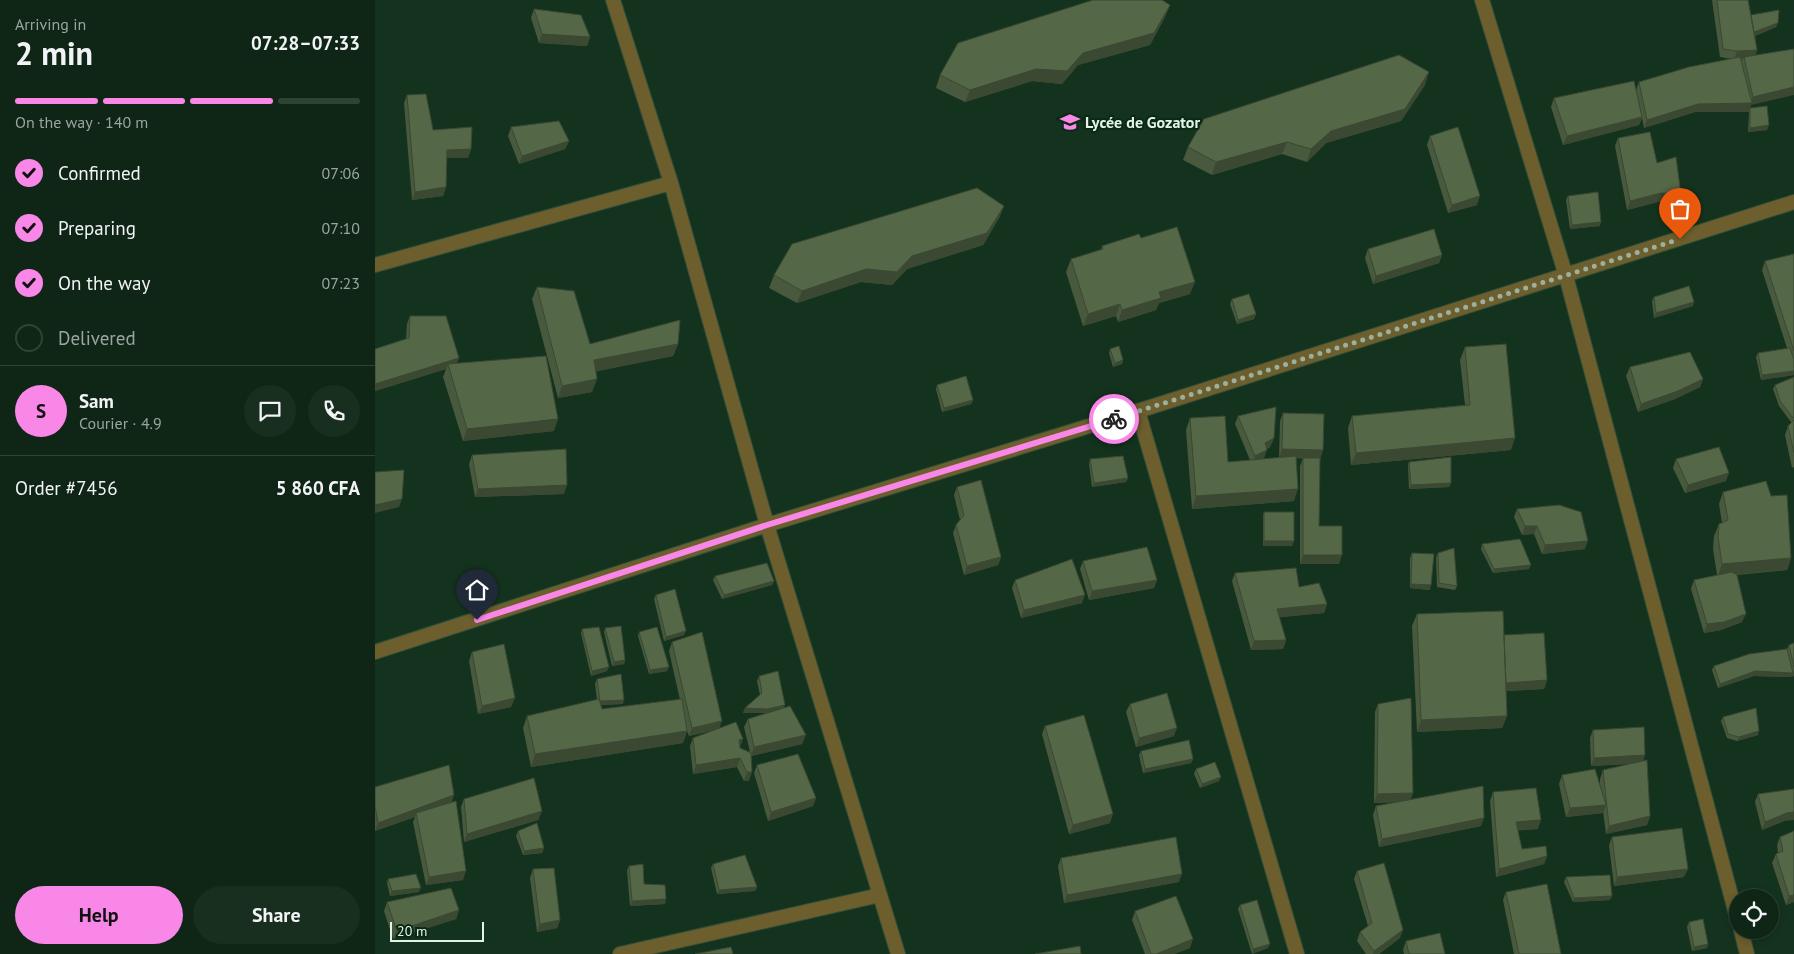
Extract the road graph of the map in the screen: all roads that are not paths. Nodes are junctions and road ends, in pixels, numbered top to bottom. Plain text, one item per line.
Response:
1 (613, 0) edge
2 (1482, 0) edge
3 (671, 183) junction
4 (1794, 202) edge
5 (375, 265) edge
6 (1567, 276) junction
7 (1138, 411) junction
8 (767, 525) junction
9 (375, 652) edge
10 (1729, 889) edge
11 (880, 895) junction
12 (1743, 939) edge
13 (620, 954) edge
14 (898, 954) edge
15 (1297, 954) edge
16 (1747, 954) edge

1 - 3 street
2 - 6 street
3 - 5 street
3 - 8 street
4 - 6 street
6 - 7 street
6 - 10 street
7 - 8 street
7 - 15 street
8 - 9 street
8 - 11 street
11 - 13 street
11 - 14 street
12 - 16 street

